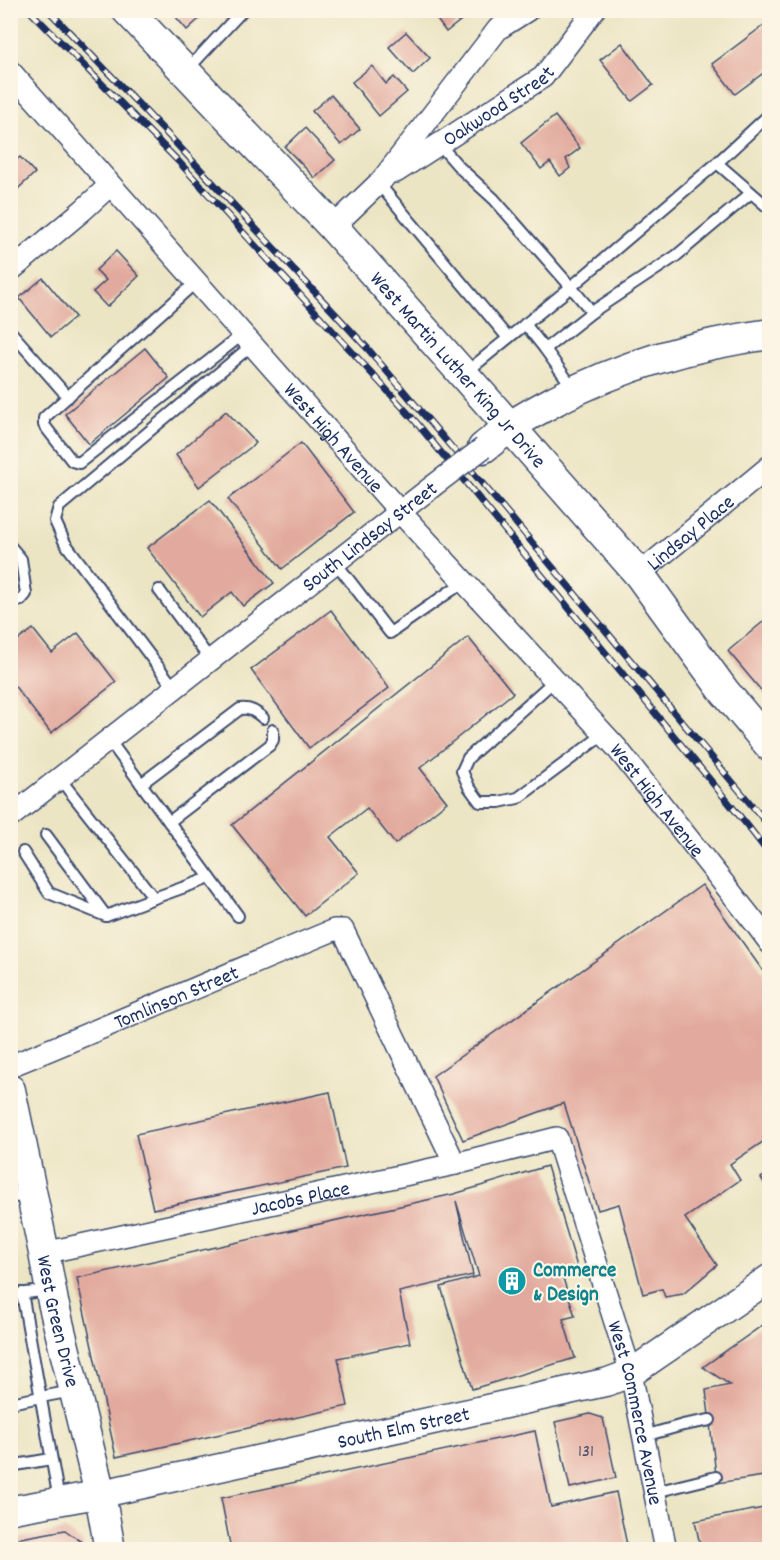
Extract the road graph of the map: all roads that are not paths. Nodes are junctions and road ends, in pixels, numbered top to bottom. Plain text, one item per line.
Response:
1 (127, 10) edge
2 (243, 10) edge
3 (528, 10) edge
4 (594, 10) edge
5 (10, 71) edge
6 (185, 72) junction
7 (770, 114) edge
8 (439, 144) junction
9 (717, 163) junction
10 (381, 182) junction
11 (110, 185) junction
12 (751, 193) junction
13 (770, 210) edge
14 (333, 227) junction
15 (10, 271) edge
16 (196, 282) junction
17 (571, 287) junction
18 (592, 312) junction
19 (525, 324) junction
20 (10, 331) edge
21 (770, 334) edge
22 (508, 338) junction
23 (248, 340) junction
24 (545, 349) junction
25 (464, 374) junction
26 (575, 391) junction
27 (68, 397) junction
28 (510, 427) junction
29 (483, 447) joint
30 (770, 466) edge
31 (401, 513) junction
32 (10, 546) edge
33 (336, 563) junction
34 (639, 574) junction
35 (465, 581) junction
36 (159, 590) dead end
37 (10, 603) edge
38 (211, 661) junction
39 (555, 680) junction
40 (175, 689) junction
41 (263, 718) dead end
42 (273, 730) dead end
43 (604, 734) junction
44 (109, 740) junction
45 (770, 746) edge
46 (60, 779) junction
47 (141, 784) junction
48 (10, 817) edge
49 (169, 822) junction
50 (46, 835) dead end
51 (23, 852) dead end
52 (210, 878) junction
53 (154, 898) junction
54 (106, 916) junction
55 (238, 916) dead end
56 (770, 943) edge
57 (10, 1066) edge
58 (10, 1090) edge
59 (556, 1138) joint
60 (455, 1164) junction
61 (22, 1197) edge
62 (44, 1253) junction
63 (770, 1278) edge
64 (36, 1292) junction
65 (10, 1295) edge
66 (631, 1373) junction
67 (74, 1391) junction
68 (40, 1398) junction
69 (10, 1403) edge
70 (710, 1420) dead end
71 (644, 1436) junction
72 (51, 1459) junction
73 (10, 1466) edge
74 (717, 1477) dead end
75 (655, 1492) junction
76 (100, 1494) junction
77 (59, 1502) junction
78 (10, 1510) edge
79 (110, 1550) edge
80 (666, 1550) edge

1 - 6 main road, West Martin Luther King Jr Drive
2 - 6 lane
3 - 10 street, Oakwood Street
4 - 8 street, Oakwood Street
5 - 11 street, West High Avenue
6 - 14 main road, West Martin Luther King Jr Drive
7 - 9 lane
8 - 10 street, Oakwood Street
8 - 17 lane
9 - 12 lane
9 - 17 lane
10 - 14 street, Oakwood Street
10 - 22 lane
11 - 15 street
11 - 16 street, West High Avenue
12 - 13 lane
12 - 18 lane
14 - 25 main road, West Martin Luther King Jr Drive
16 - 23 street, West High Avenue
16 - 27 lane
17 - 18 lane
17 - 19 lane
18 - 24 lane
19 - 22 lane
19 - 24 lane
20 - 27 lane
21 - 26 main road, South Lindsay Street
22 - 25 lane
23 - 27 lane
23 - 31 street, West High Avenue
23 - 40 lane
24 - 26 lane
25 - 28 main road, West Martin Luther King Jr Drive
26 - 28 main road, South Lindsay Street
28 - 29 main road, South Lindsay Street
28 - 34 main road, West Martin Luther King Jr Drive
29 - 31 street, South Lindsay Street, bridge
30 - 34 street, Lindsay Place
31 - 33 street, South Lindsay Street
31 - 35 street, West High Avenue
32 - 37 lane
33 - 35 lane
33 - 38 street, South Lindsay Street
34 - 45 main road, West Martin Luther King Jr Drive
35 - 39 street, West High Avenue
36 - 38 lane
38 - 40 street, South Lindsay Street
39 - 43 street, West High Avenue
39 - 43 lane
40 - 44 street, South Lindsay Street
41 - 47 lane
42 - 49 lane
43 - 56 street, West High Avenue
44 - 46 street, South Lindsay Street
44 - 47 lane
46 - 48 street, South Lindsay Street
46 - 53 lane
47 - 49 lane
49 - 52 lane
50 - 54 lane
51 - 54 lane
52 - 53 lane
52 - 55 lane
53 - 54 lane
57 - 60 street, Tomlinson Street
58 - 61 main road, West Green Drive
59 - 60 street, Jacobs Place
59 - 66 street, West Commerce Avenue
60 - 62 street, Jacobs Place
61 - 62 main road, West Green Drive
62 - 64 main road, West Green Drive
63 - 66 street, South Elm Street
64 - 65 lane
64 - 67 main road, West Green Drive
64 - 68 lane
66 - 71 street, West Commerce Avenue
66 - 76 street, South Elm Street
67 - 68 lane
67 - 76 main road, West Green Drive
68 - 69 lane
68 - 72 lane
70 - 71 lane
71 - 75 street, West Commerce Avenue
72 - 73 lane
72 - 77 lane
74 - 75 lane
75 - 80 street, West Commerce Avenue
76 - 77 street, South Elm Street
76 - 79 main road, West Green Drive
77 - 78 street, South Elm Street

